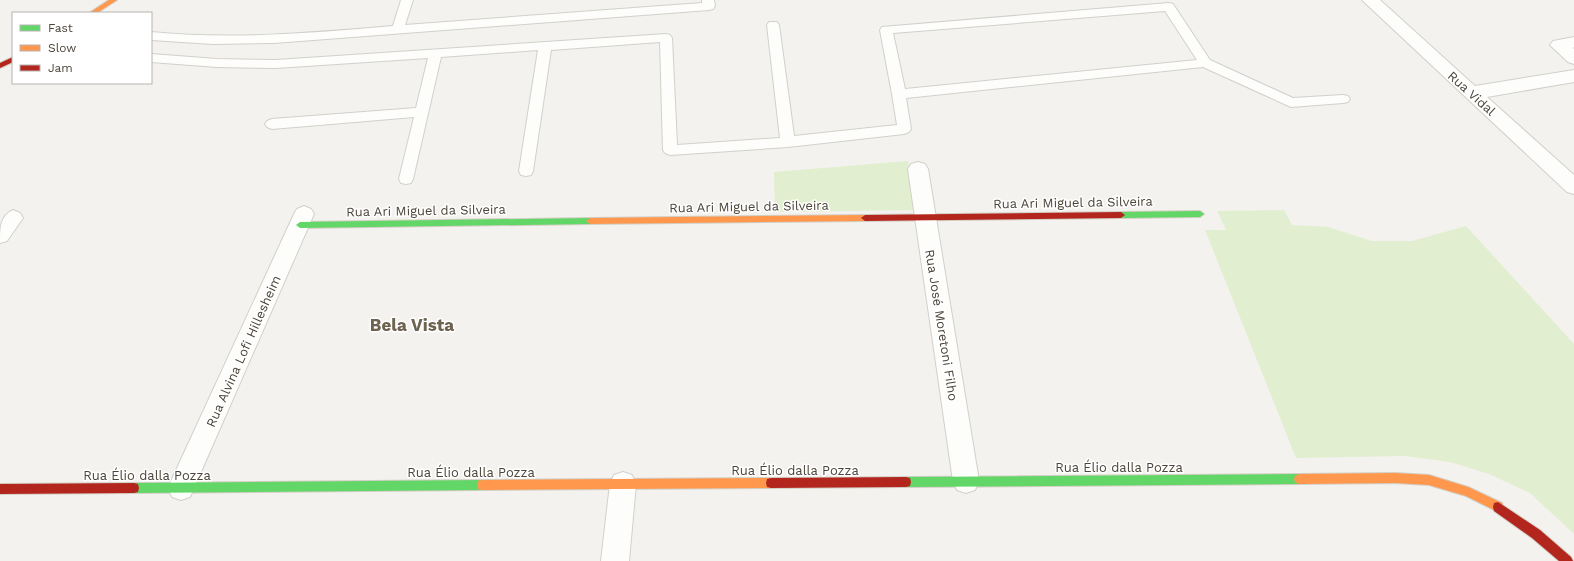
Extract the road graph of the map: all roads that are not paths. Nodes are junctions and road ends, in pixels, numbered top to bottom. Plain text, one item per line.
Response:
1 (114, 0) edge
2 (407, 0) edge
3 (708, 0) edge
4 (1370, 0) edge
5 (94, 12) edge
6 (773, 25) dead end
7 (398, 29) junction
8 (152, 36) edge
9 (1574, 42) edge
10 (545, 47) junction
11 (436, 53) junction
12 (152, 58) edge
13 (1574, 58) edge
14 (12, 60) edge
15 (1205, 63) junction
16 (0, 66) edge
17 (1574, 76) edge
18 (1472, 93) junction
19 (900, 94) junction
20 (1343, 100) dead end
21 (422, 112) junction
22 (272, 124) dead end
23 (788, 142) junction
24 (918, 169) dead end
25 (526, 171) dead end
26 (406, 179) dead end
27 (1574, 186) edge
28 (1200, 214) dead end
29 (926, 217) junction
30 (13, 218) dead end
31 (302, 220) joint
32 (0, 235) edge
33 (966, 481) junction
34 (623, 484) junction
35 (181, 488) junction
36 (0, 489) edge
37 (615, 561) edge
38 (1566, 561) edge

1 - 5 street
2 - 7 lane
3 - 7 lane
4 - 18 street, Rua Vidal
6 - 23 lane
7 - 8 lane
9 - 13 street
10 - 11 lane
10 - 23 lane
10 - 25 lane
11 - 12 lane
11 - 21 lane
14 - 16 street
15 - 19 lane
15 - 19 lane
15 - 20 lane
17 - 18 street
18 - 27 street, Rua Vidal
19 - 23 lane
21 - 22 lane
21 - 26 lane
24 - 29 street, Rua José Moretoni Filho
28 - 29 street, Rua Ari Miguel da Silveira
29 - 31 street, Rua Ari Miguel da Silveira
29 - 33 street, Rua José Moretoni Filho
30 - 32 street
31 - 35 street, Rua Alvina Lofi Hillesheim
33 - 34 street, Rua Élio dalla Pozza
33 - 38 street, Rua Élio dalla Pozza
34 - 35 street, Rua Élio dalla Pozza
34 - 37 street
35 - 36 street, Rua Élio dalla Pozza

